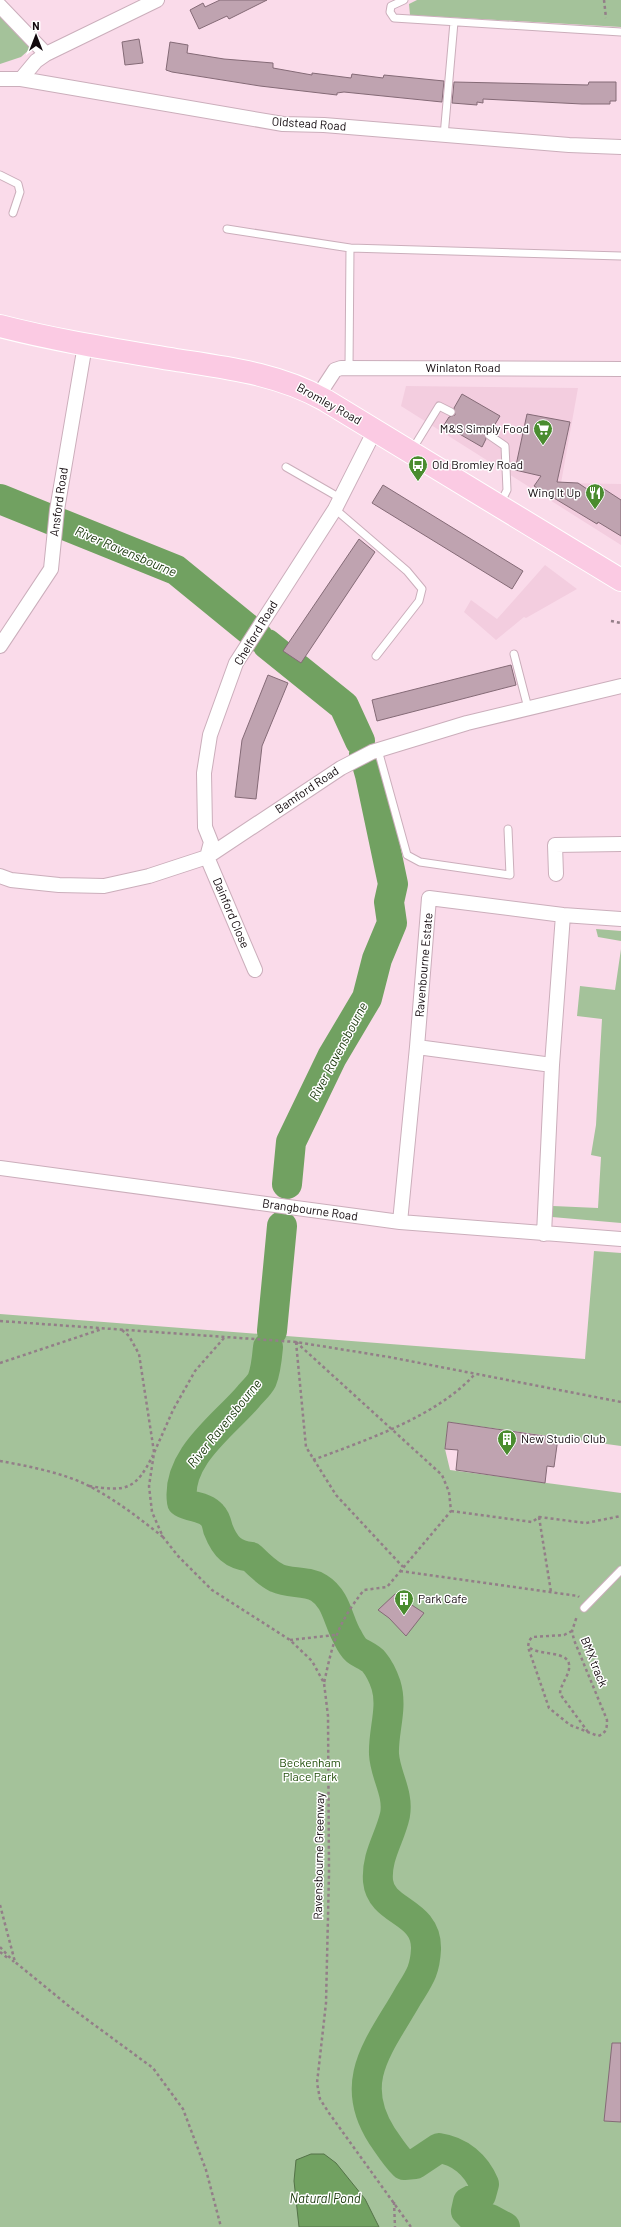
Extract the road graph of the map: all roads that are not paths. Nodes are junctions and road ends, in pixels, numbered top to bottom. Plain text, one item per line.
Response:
1 (157, 0) edge
2 (404, 0) edge
3 (0, 6) edge
4 (454, 22) junction
5 (621, 32) edge
6 (46, 54) junction
7 (0, 79) edge
8 (21, 79) junction
9 (444, 136) junction
10 (621, 147) edge
11 (0, 175) edge
12 (13, 213) dead end
13 (227, 229) dead end
14 (350, 248) junction
15 (621, 256) edge
16 (0, 326) edge
17 (85, 345) junction
18 (349, 368) junction
19 (621, 369) edge
20 (318, 396) junction
21 (451, 412) dead end
22 (375, 430) junction
23 (489, 435) dead end
24 (411, 452) junction
25 (286, 467) dead end
26 (337, 504) junction
27 (499, 506) junction
28 (621, 580) edge
29 (0, 646) edge
30 (514, 654) dead end
31 (376, 656) dead end
32 (621, 686) edge
33 (528, 708) junction
34 (375, 751) junction
35 (508, 829) dead end
36 (621, 844) edge
37 (208, 857) junction
38 (556, 874) dead end
39 (0, 876) edge
40 (562, 915) junction
41 (621, 918) edge
42 (255, 970) dead end
43 (417, 1047) junction
44 (552, 1065) junction
45 (0, 1168) edge
46 (400, 1222) junction
47 (544, 1234) junction
48 (621, 1239) edge
49 (621, 1570) edge
50 (584, 1608) road end

1 - 6 street
2 - 4 lane
3 - 6 street
4 - 5 lane
4 - 9 lane
6 - 8 street
7 - 8 street, Oldstead Road
8 - 9 street, Oldstead Road
9 - 10 street, Oldstead Road
11 - 12 lane
13 - 14 lane
14 - 15 lane
14 - 18 lane
16 - 17 main road, Bromley Road
17 - 20 main road, Bromley Road
17 - 29 street, Ansford Road
18 - 19 street, Winlaton Road
18 - 20 street, Winlaton Road
20 - 22 main road, Bromley Road
21 - 24 lane
22 - 24 main road, Bromley Road
22 - 26 street, Chelford Road
23 - 27 lane
24 - 27 main road, Bromley Road
25 - 26 lane
26 - 31 lane
26 - 37 street, Chelford Road
27 - 28 main road, Bromley Road
30 - 33 lane
32 - 33 street, Bamford Road
33 - 34 street, Bamford Road
34 - 35 lane
34 - 37 street, Bamford Road
36 - 38 street
37 - 39 street, Bamford Road
37 - 42 street, Dainford Close
40 - 41 street, Ravenbourne Estate
40 - 43 street, Ravenbourne Estate
40 - 44 street
43 - 44 street
43 - 46 street, Ravenbourne Estate
44 - 47 street
45 - 46 street, Brangbourne Road
46 - 47 street, Brangbourne Road
47 - 48 street, Brangbourne Road
49 - 50 lane

